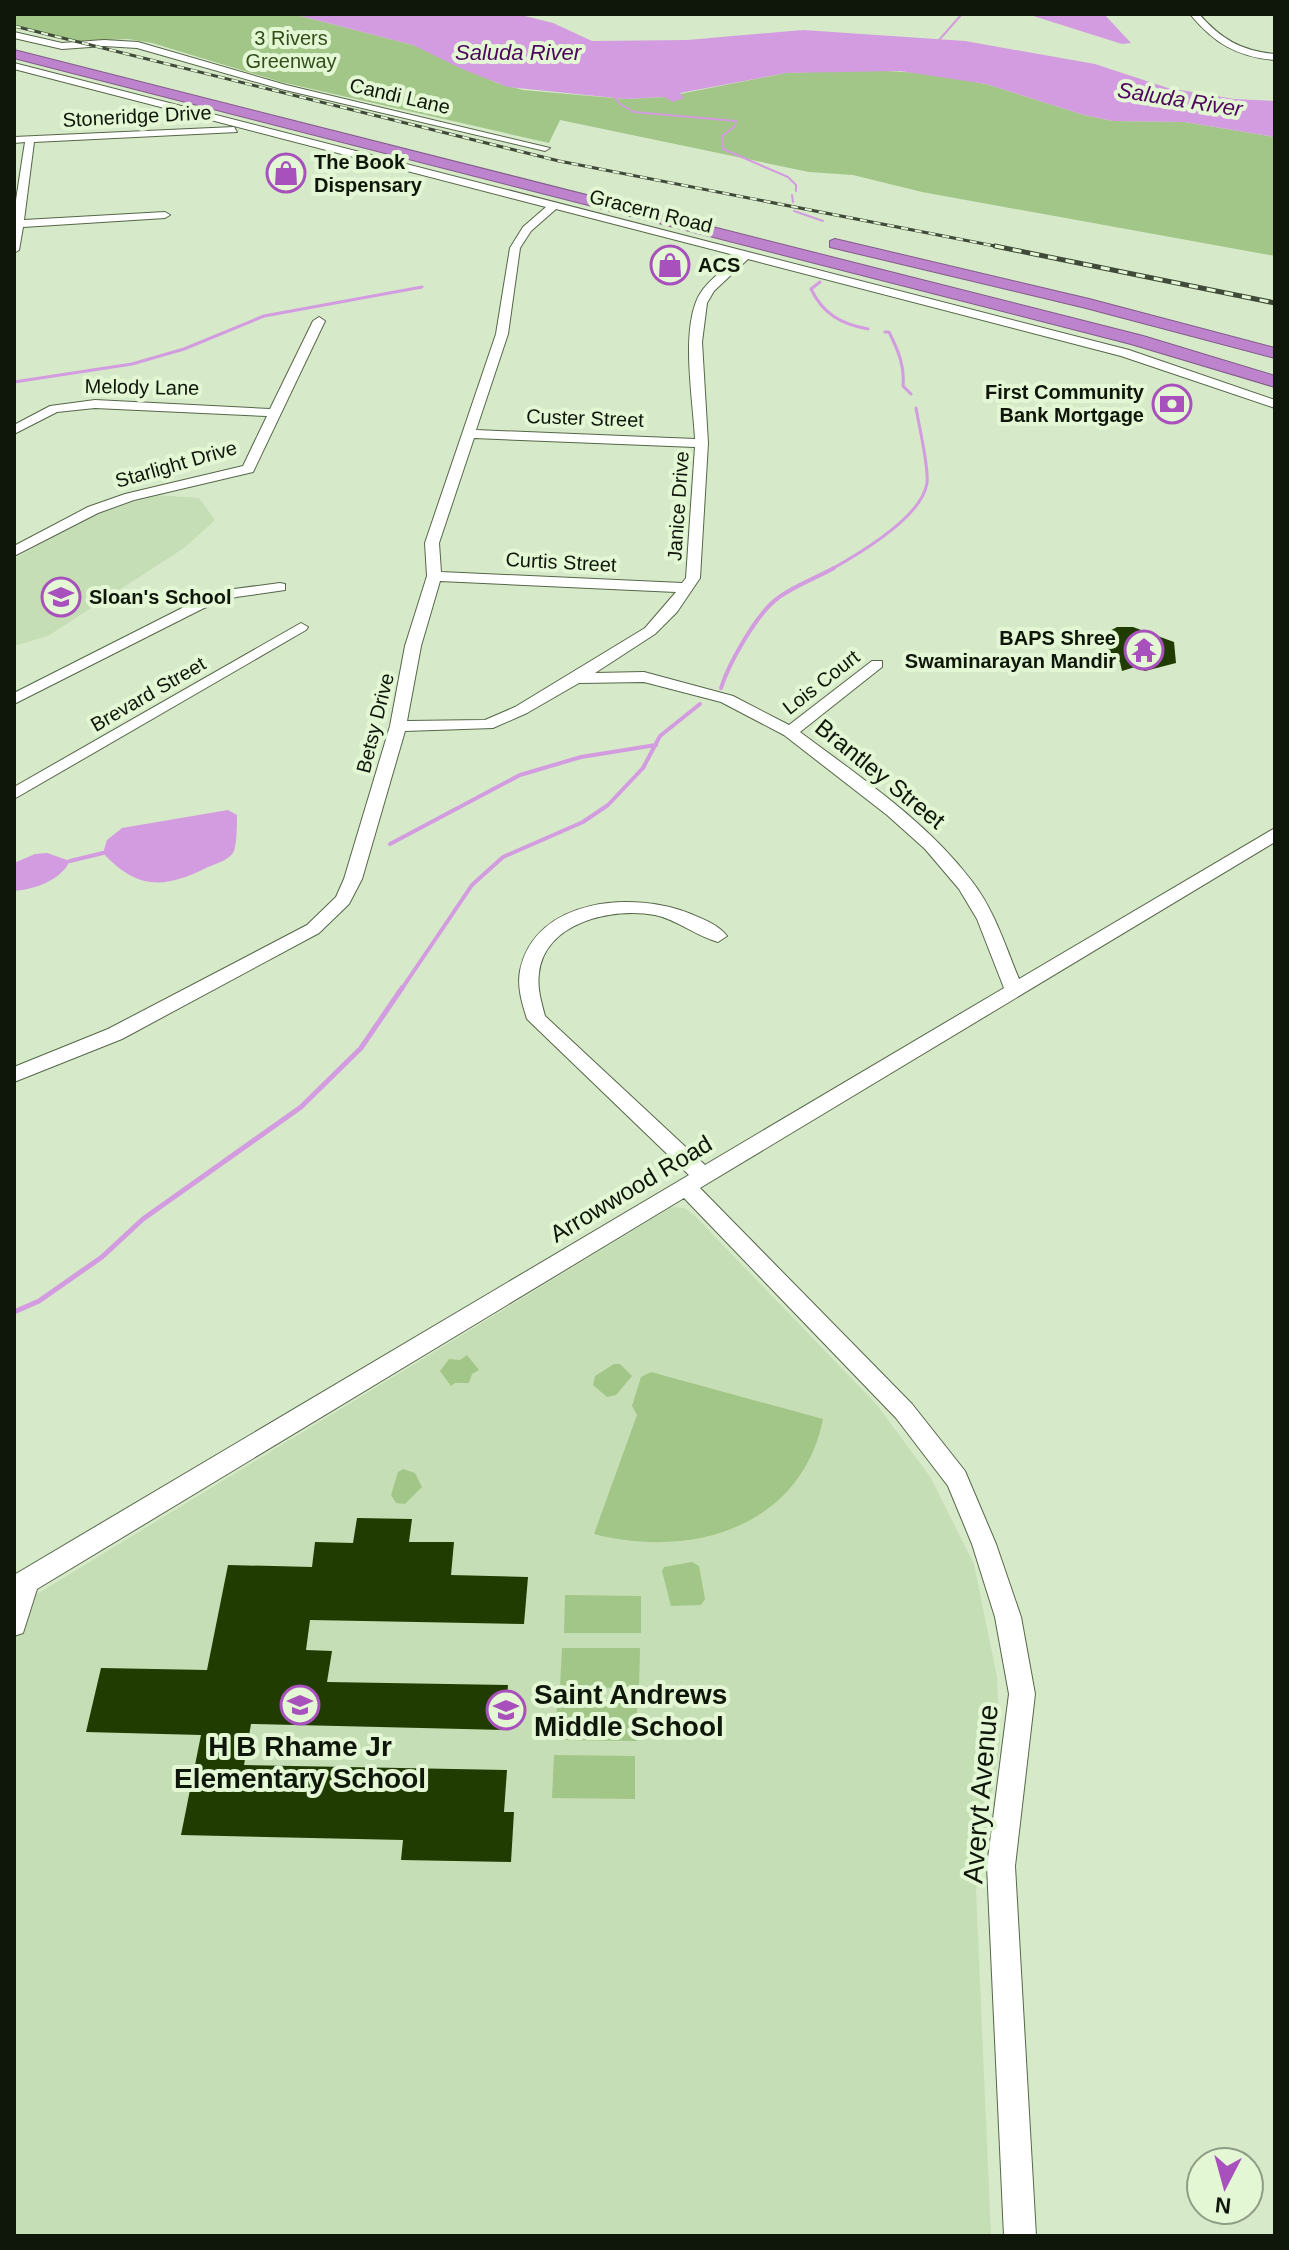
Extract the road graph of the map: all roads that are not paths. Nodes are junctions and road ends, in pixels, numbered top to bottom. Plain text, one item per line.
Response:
1 (1194, 14) edge
2 (14, 35) edge
3 (14, 44) edge
4 (14, 54) edge
5 (1275, 57) edge
6 (14, 66) edge
7 (262, 129) junction
8 (30, 139) junction
9 (14, 140) edge
10 (545, 148) dead end
11 (604, 192) junction
12 (553, 206) junction
13 (165, 215) dead end
14 (743, 222) dead end
15 (16, 224) edge
16 (819, 240) dead end
17 (14, 250) edge
18 (747, 254) junction
19 (319, 321) dead end
20 (1137, 340) junction
21 (1275, 352) edge
22 (1275, 366) edge
23 (1275, 382) edge
24 (1275, 391) edge
25 (1275, 404) edge
26 (275, 413) junction
27 (14, 430) edge
28 (467, 434) junction
29 (702, 443) junction
30 (14, 552) edge
31 (434, 576) junction
32 (280, 587) dead end
33 (687, 588) junction
34 (301, 627) dead end
35 (623, 650) junction
36 (877, 664) dead end
37 (644, 677) junction
38 (572, 678) junction
39 (14, 699) edge
40 (398, 726) junction
41 (790, 732) junction
42 (14, 794) edge
43 (1275, 834) edge
44 (718, 936) dead end
45 (1014, 990) junction
46 (14, 1075) edge
47 (694, 1181) junction
48 (20, 1586) edge
49 (14, 1624) edge
50 (1020, 2236) edge

1 - 5 street
2 - 10 street, Candi Lane
3 - 11 highway
4 - 20 highway
6 - 7 street, Gracern Road
7 - 8 street, Stoneridge Drive
7 - 12 street, Gracern Road
8 - 9 street, Stoneridge Drive
8 - 15 street
11 - 14 highway
11 - 22 highway
12 - 18 street, Gracern Road
12 - 28 street, Betsy Drive
13 - 15 street
15 - 17 street
16 - 21 highway
18 - 25 street, Gracern Road
18 - 29 street, Janice Drive
19 - 26 street, Starlight Drive
20 - 23 highway
20 - 24 highway
26 - 27 street, Melody Lane
26 - 30 street, Starlight Drive
28 - 29 street, Custer Street
28 - 31 street, Betsy Drive
29 - 33 street, Janice Drive
31 - 33 street, Curtis Street
31 - 40 street, Betsy Drive
32 - 39 street
33 - 35 street, Janice Drive
34 - 42 street, Brevard Street
35 - 37 street
35 - 38 street, Janice Drive
36 - 41 street, Lois Court
37 - 38 street, Brantley Street
37 - 41 street, Brantley Street
38 - 40 street, Janice Drive
40 - 46 street, Betsy Drive
41 - 45 street, Brantley Street
43 - 45 street, Arrowwood Road
44 - 47 street, Averyt Avenue
45 - 47 street, Arrowwood Road
47 - 48 street, Arrowwood Road
47 - 50 street, Averyt Avenue
48 - 49 street

